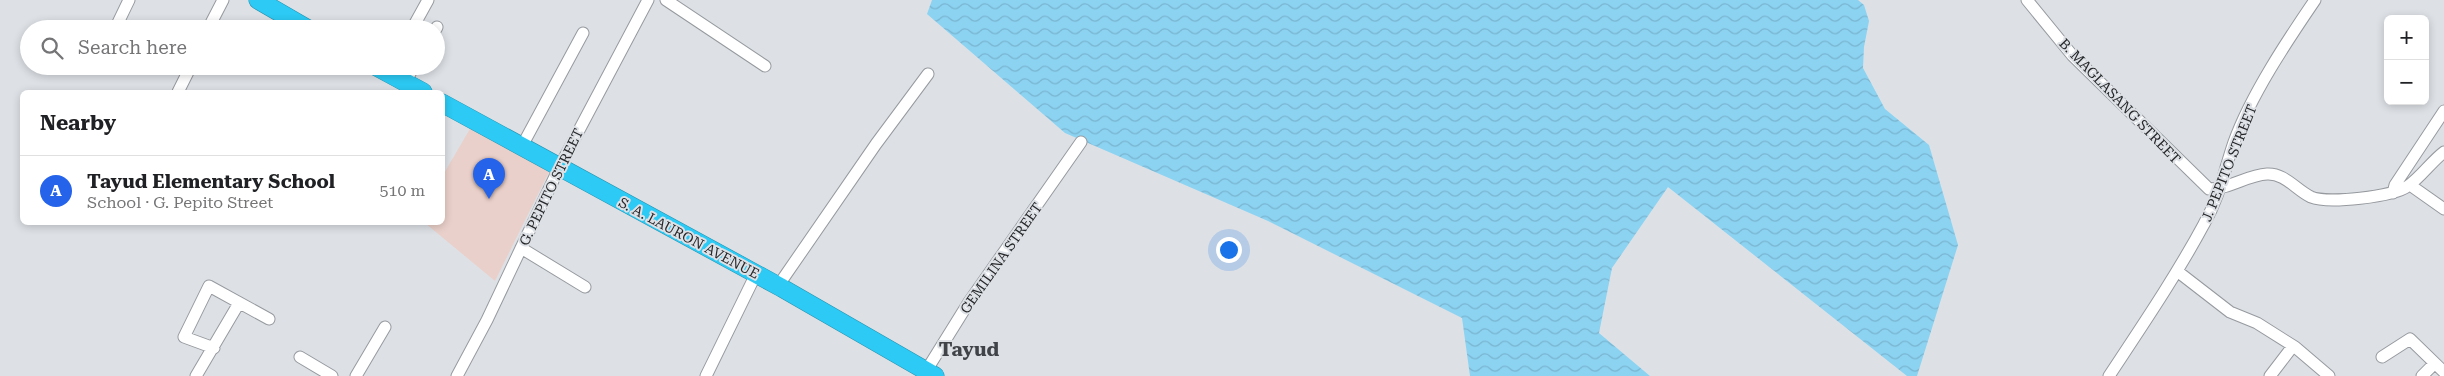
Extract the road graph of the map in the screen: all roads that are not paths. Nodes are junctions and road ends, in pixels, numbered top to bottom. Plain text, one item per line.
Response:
1 (129, 0) edge
2 (223, 0) edge
3 (258, 0) edge
4 (428, 0) edge
5 (648, 0) edge
6 (666, 0) edge
7 (2027, 0) edge
8 (2315, 0) edge
9 (119, 20) edge
10 (213, 20) edge
11 (292, 20) edge
12 (417, 20) edge
13 (583, 33) dead end
14 (765, 66) dead end
15 (928, 74) dead end
16 (186, 75) edge
17 (394, 75) edge
18 (409, 75) edge
19 (405, 83) junction
20 (179, 90) edge
21 (419, 90) edge
22 (445, 105) edge
23 (2444, 111) edge
24 (1082, 142) dead end
25 (522, 146) junction
26 (2444, 152) edge
27 (559, 168) junction
28 (2410, 186) junction
29 (2221, 189) junction
30 (2393, 193) junction
31 (2444, 209) edge
32 (521, 248) junction
33 (2177, 271) junction
34 (756, 274) junction
35 (778, 286) junction
36 (585, 287) dead end
37 (240, 303) junction
38 (269, 319) dead end
39 (385, 327) dead end
40 (2293, 346) junction
41 (214, 348) junction
42 (300, 357) dead end
43 (2382, 357) dead end
44 (2434, 364) junction
45 (2316, 372) edge
46 (2444, 372) edge
47 (928, 374) edge
48 (196, 376) edge
49 (332, 376) edge
50 (356, 376) edge
51 (458, 376) edge
52 (706, 376) edge
53 (2110, 376) edge
54 (2270, 376) edge
55 (2329, 376) edge
56 (2422, 376) edge

1 - 9 street
2 - 10 street
3 - 11 highway
4 - 12 street
5 - 27 street, G. PEPITO STREET
6 - 14 street
7 - 29 street, B. MAGLASANG STREET
8 - 29 street, J. PEPITO STREET
13 - 25 street
15 - 35 street
16 - 20 street
17 - 19 highway
18 - 19 street
19 - 21 highway
22 - 25 highway, S. A. LAURON AVENUE
23 - 30 street
24 - 47 street, GEMILINA STREET
25 - 27 highway, S. A. LAURON AVENUE
26 - 28 street
27 - 32 street, G. PEPITO STREET
27 - 34 highway, S. A. LAURON AVENUE
28 - 30 street
28 - 31 street
29 - 30 street
29 - 33 street, J. PEPITO STREET
32 - 36 street
32 - 51 street, G. PEPITO STREET
33 - 40 street
33 - 53 street, J. PEPITO STREET
34 - 35 highway, S. A. LAURON AVENUE
34 - 52 street
35 - 47 highway, S. A. LAURON AVENUE
37 - 38 street
37 - 41 street
37 - 41 street
39 - 50 street
40 - 45 street
40 - 54 street
41 - 48 street
42 - 49 street
43 - 44 street
44 - 46 street
44 - 56 street
45 - 55 street

